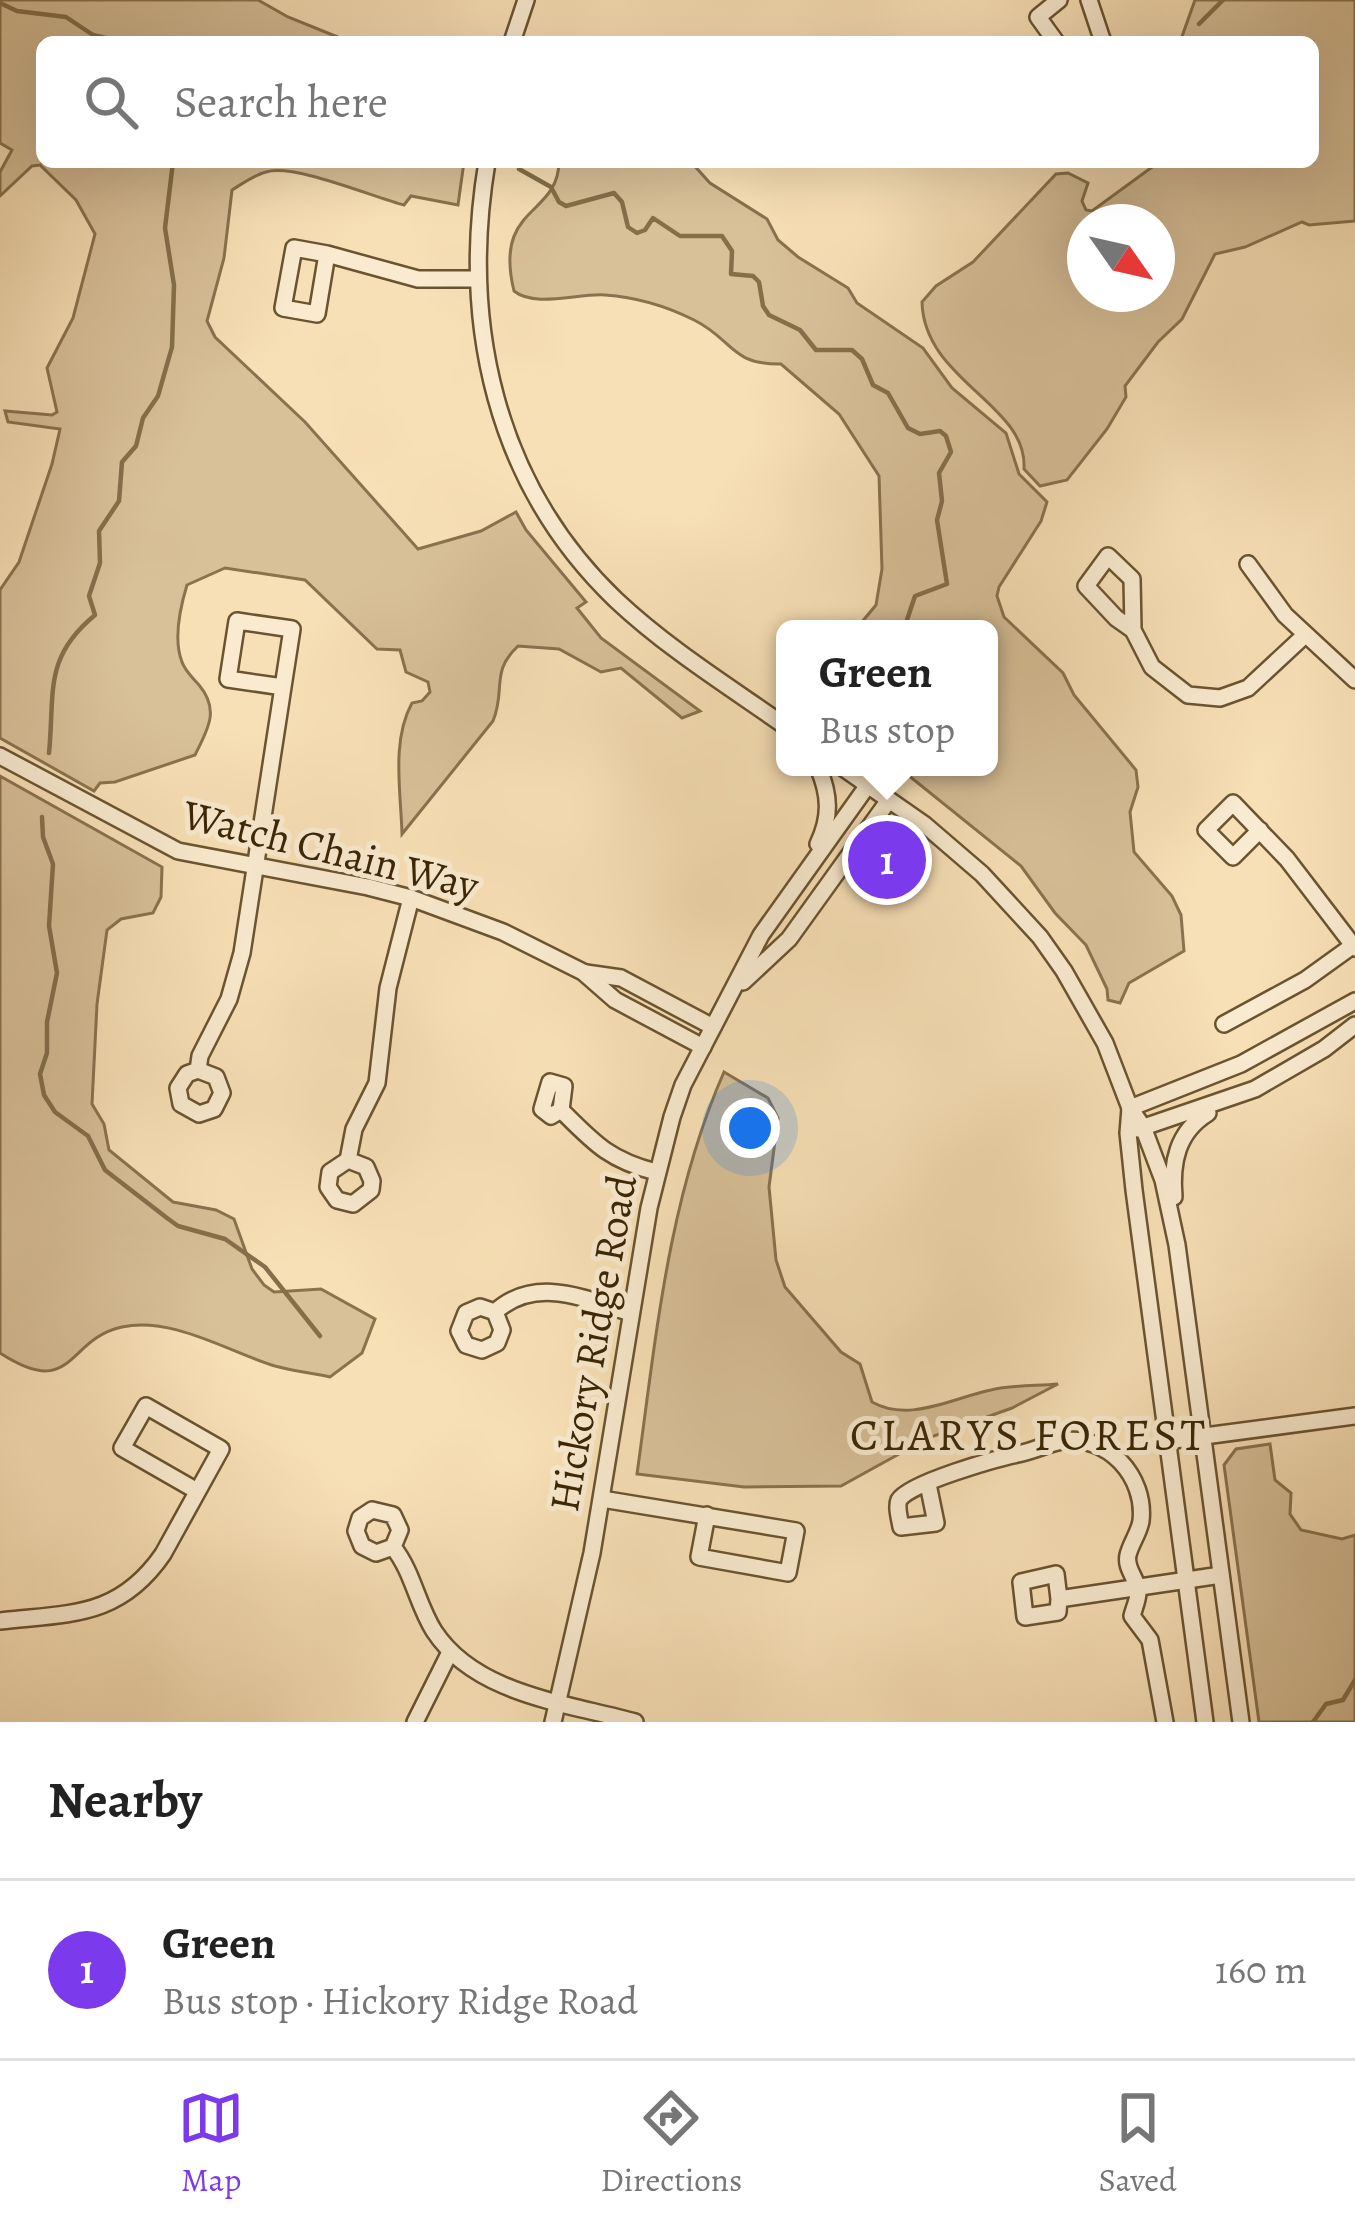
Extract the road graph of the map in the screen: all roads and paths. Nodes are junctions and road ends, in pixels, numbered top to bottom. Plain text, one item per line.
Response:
1 (526, 0) edge
2 (1059, 0) edge
3 (1089, 0) edge
4 (514, 36) edge
5 (1052, 36) edge
6 (1101, 36) edge
7 (487, 168) edge
8 (327, 254) junction
9 (476, 279) junction
10 (1248, 564) dead end
11 (1133, 630) dead end
12 (1305, 635) junction
13 (1355, 680) edge
14 (283, 687) junction
15 (776, 719) edge
16 (0, 756) edge
17 (821, 776) edge
18 (855, 776) edge
19 (868, 785) junction
20 (889, 800) junction
21 (1260, 830) dead end
22 (255, 868) junction
23 (805, 872) junction
24 (411, 898) junction
25 (1354, 946) edge
26 (583, 973) junction
27 (736, 988) junction
28 (1355, 1001) edge
29 (1224, 1024) dead end
30 (1355, 1025) edge
31 (713, 1027) junction
32 (703, 1047) junction
33 (198, 1070) dead end
34 (1225, 1102) junction
35 (1130, 1108) junction
36 (561, 1110) dead end
37 (1135, 1130) junction
38 (348, 1160) dead end
39 (656, 1172) junction
40 (1177, 1245) junction
41 (495, 1312) dead end
42 (632, 1313) junction
43 (1355, 1416) edge
44 (1204, 1437) junction
45 (1167, 1441) junction
46 (928, 1484) dead end
47 (197, 1491) junction
48 (602, 1499) junction
49 (706, 1515) junction
50 (393, 1547) dead end
51 (1222, 1575) junction
52 (1186, 1581) junction
53 (1138, 1587) junction
54 (1059, 1599) dead end
55 (0, 1621) edge
56 (450, 1652) junction
57 (559, 1701) junction
58 (415, 1722) edge
59 (553, 1722) edge
60 (635, 1722) edge
61 (1165, 1722) edge
62 (1205, 1722) edge
63 (1241, 1722) edge

1 - 4 street
2 - 5 street
3 - 6 street
7 - 9 street
8 - 8 street
8 - 9 street
9 - 15 street
10 - 12 street
11 - 12 street
12 - 13 street
14 - 14 street
14 - 22 street
16 - 22 street, Watch Chain Way
17 - 23 street
18 - 19 street
19 - 20 street
19 - 23 street, Hickory Ridge Road
20 - 27 street, Hickory Ridge Road
20 - 35 street
21 - 25 street
22 - 24 street, Watch Chain Way
22 - 33 street
23 - 27 street, Hickory Ridge Road
24 - 26 street, Watch Chain Way
24 - 38 street
25 - 29 street
26 - 31 street, Watch Chain Way
26 - 32 street, Watch Chain Way
27 - 31 street, Hickory Ridge Road
28 - 35 street
30 - 34 street
31 - 32 street, Hickory Ridge Road
32 - 39 street, Hickory Ridge Road
34 - 37 street
34 - 40 street
35 - 37 street
36 - 39 street
37 - 40 street
37 - 45 street
39 - 42 street, Hickory Ridge Road
40 - 44 street
41 - 42 street
42 - 48 street, Hickory Ridge Road
43 - 44 street
44 - 45 street
44 - 51 street
45 - 52 street
46 - 53 street
47 - 47 street
47 - 55 street
48 - 49 street
48 - 57 street, Hickory Ridge Road
49 - 49 street
50 - 56 street
51 - 52 street
51 - 63 street
52 - 53 street
52 - 62 street
53 - 54 street
53 - 61 street
56 - 57 street
56 - 58 street
57 - 59 street, Hickory Ridge Road
57 - 60 street

